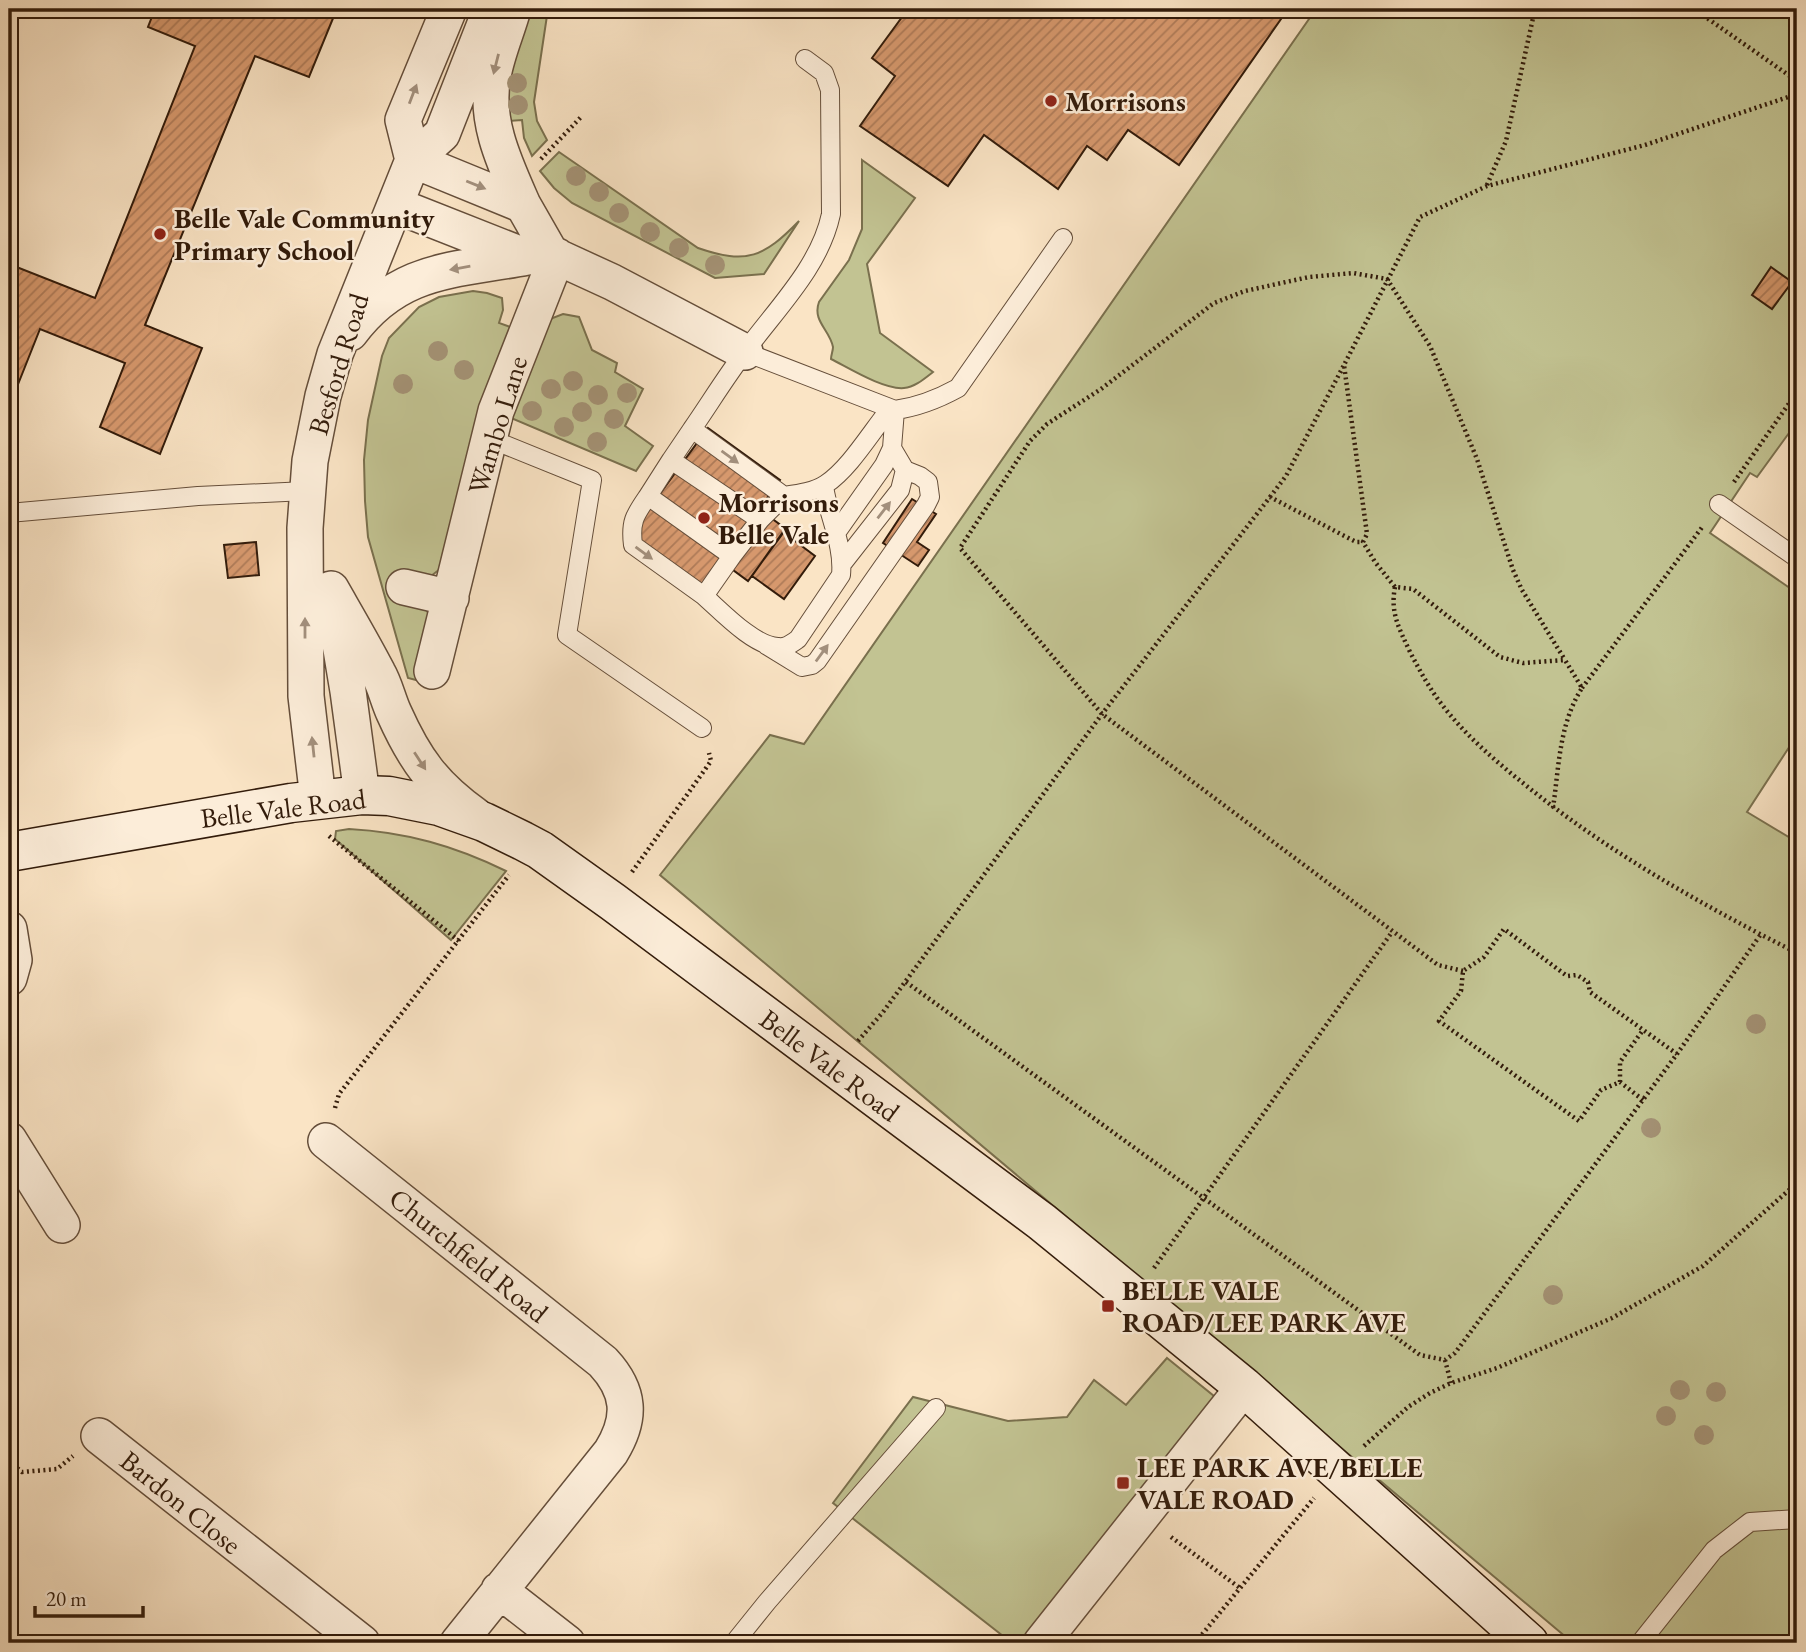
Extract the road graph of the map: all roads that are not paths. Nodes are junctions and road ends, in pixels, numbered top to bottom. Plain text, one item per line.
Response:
1 (449, 9) edge
2 (490, 9) edge
3 (513, 9) edge
4 (805, 59) dead end
5 (413, 160) junction
6 (395, 205) junction
7 (523, 205) junction
8 (1063, 238) dead end
9 (545, 256) junction
10 (745, 352) junction
11 (335, 354) junction
12 (892, 410) junction
13 (692, 429) junction
14 (488, 438) junction
15 (892, 448) junction
16 (671, 460) junction
17 (905, 470) junction
18 (824, 485) junction
19 (306, 491) junction
20 (648, 496) junction
21 (784, 496) junction
22 (1719, 504) road end
23 (9, 513) edge
24 (760, 520) junction
25 (305, 528) junction
26 (836, 533) junction
27 (732, 556) junction
28 (1797, 558) edge
29 (842, 564) junction
30 (404, 587) dead end
31 (331, 589) junction
32 (704, 596) junction
33 (451, 598) junction
34 (766, 645) junction
35 (432, 671) dead end
36 (702, 728) road end
37 (362, 795) junction
38 (318, 799) junction
39 (484, 822) junction
40 (9, 852) edge
41 (9, 929) edge
42 (9, 978) edge
43 (9, 1140) edge
44 (326, 1142) road end
45 (62, 1225) dead end
46 (1244, 1387) junction
47 (936, 1408) dead end
48 (99, 1436) road end
49 (1797, 1519) edge
50 (499, 1590) junction
51 (362, 1643) edge
52 (458, 1643) edge
53 (567, 1643) edge
54 (734, 1643) edge
55 (1041, 1643) edge
56 (1529, 1643) edge
57 (1640, 1643) edge

5 -> 1 street
2 - 5 street
3 -> 7 street
4 - 10 lane
5 - 6 street, Besford Road
5 -> 7 street
6 - 9 street
6 - 11 street, Besford Road
7 - 9 street
8 - 12 lane
9 - 10 street
9 -> 11 street
9 - 14 street, Wambo Lane
10 - 12 lane
10 - 13 lane
11 - 19 street, Besford Road
12 - 15 lane
12 - 18 lane
13 - 16 lane
13 -> 21 lane
14 - 33 street, Wambo Lane
14 - 36 lane
15 - 17 lane
15 - 26 lane
16 - 20 lane
16 - 24 lane
29 -> 17 lane
34 -> 17 lane
18 - 21 lane
18 - 26 lane
19 - 23 lane
19 - 25 street, Besford Road
20 - 27 lane
20 -> 32 lane
21 - 24 lane
22 - 28 lane
24 - 27 lane
25 - 31 street, Besford Road
38 -> 25 street, Besford Road
26 - 29 lane
27 - 32 lane
29 - 34 lane
30 - 33 street
31 - 37 street, Besford Road
31 -> 39 street, Besford Road
32 - 34 lane
33 - 35 street, Wambo Lane
37 - 38 main road, Belle Vale Road
37 - 39 main road, Belle Vale Road
38 - 40 main road, Belle Vale Road
39 - 46 main road, Belle Vale Road
41 - 42 street
43 - 45 street
44 - 50 street, Churchfield Road
46 - 55 street
46 - 56 main road, Belle Vale Road
47 - 54 lane
48 - 51 street, Bardon Close
49 - 57 lane
50 - 52 street, Churchfield Road
50 - 53 street

